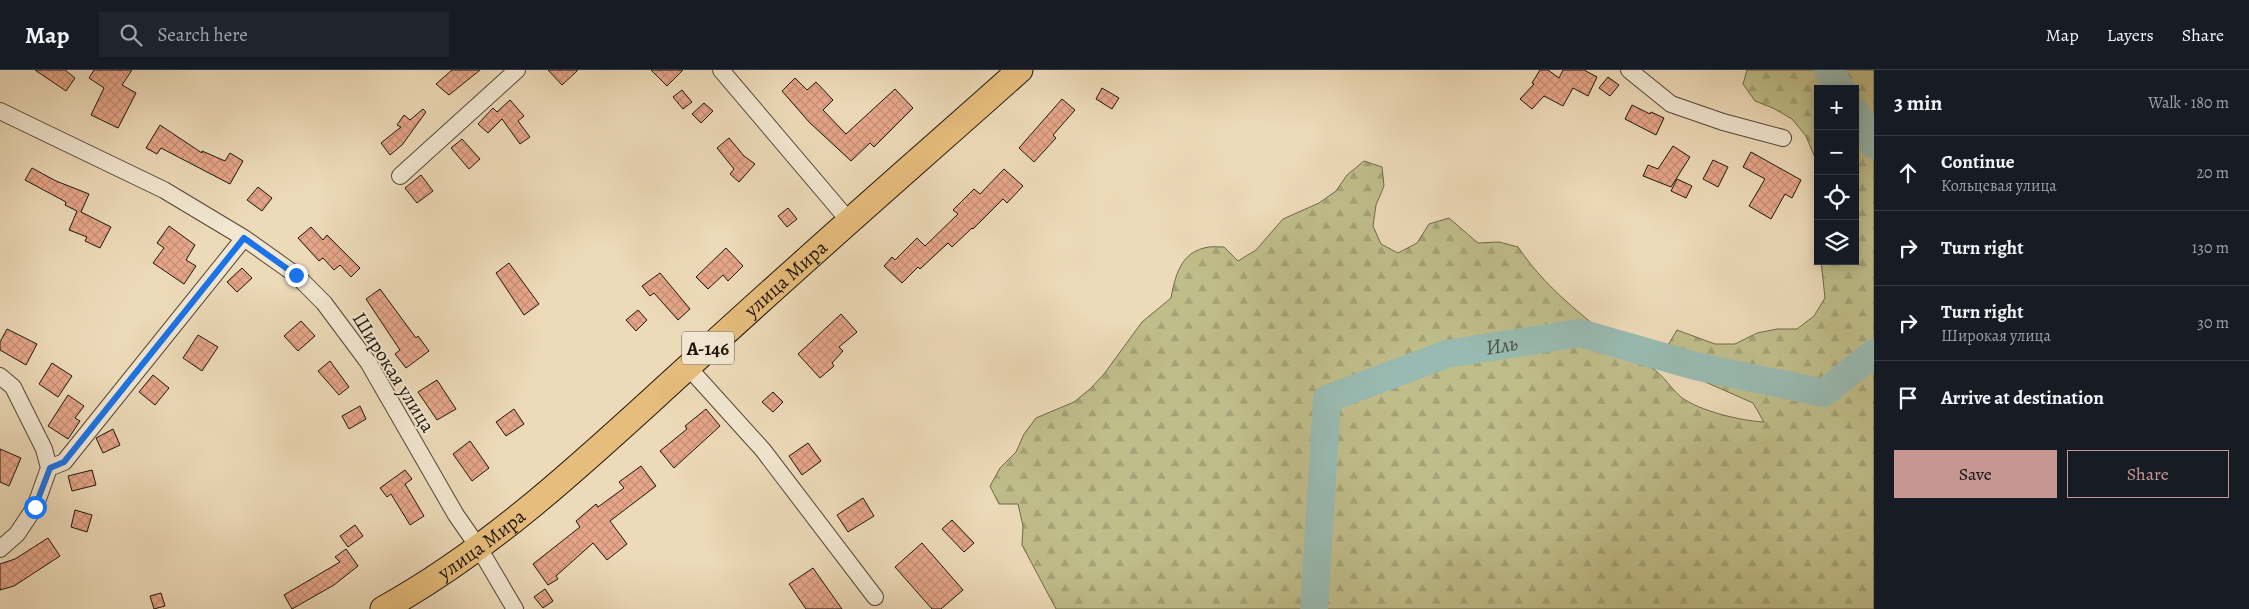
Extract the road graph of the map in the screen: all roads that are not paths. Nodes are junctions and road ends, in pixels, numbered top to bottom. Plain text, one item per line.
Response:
1 (517, 70) edge
2 (721, 70) edge
3 (1020, 70) edge
4 (1629, 70) edge
5 (0, 111) edge
6 (1783, 138) dead end
7 (400, 176) dead end
8 (850, 222) junction
9 (244, 238) junction
10 (688, 367) junction
11 (0, 376) edge
12 (50, 468) junction
13 (479, 548) junction
14 (0, 549) edge
15 (875, 597) dead end
16 (383, 609) edge
17 (515, 609) edge

1 - 7 street
2 - 8 street
3 - 8 highway, улица Мира / А-146
4 - 6 street
5 - 9 street, Широкая улица
8 - 10 highway, улица Мира / А-146
9 - 12 street
9 - 13 street, Широкая улица
10 - 13 highway, улица Мира / А-146
10 - 15 street
11 - 12 street
12 - 14 street
13 - 16 highway, улица Мира / А-146
13 - 17 street, Широкая улица

